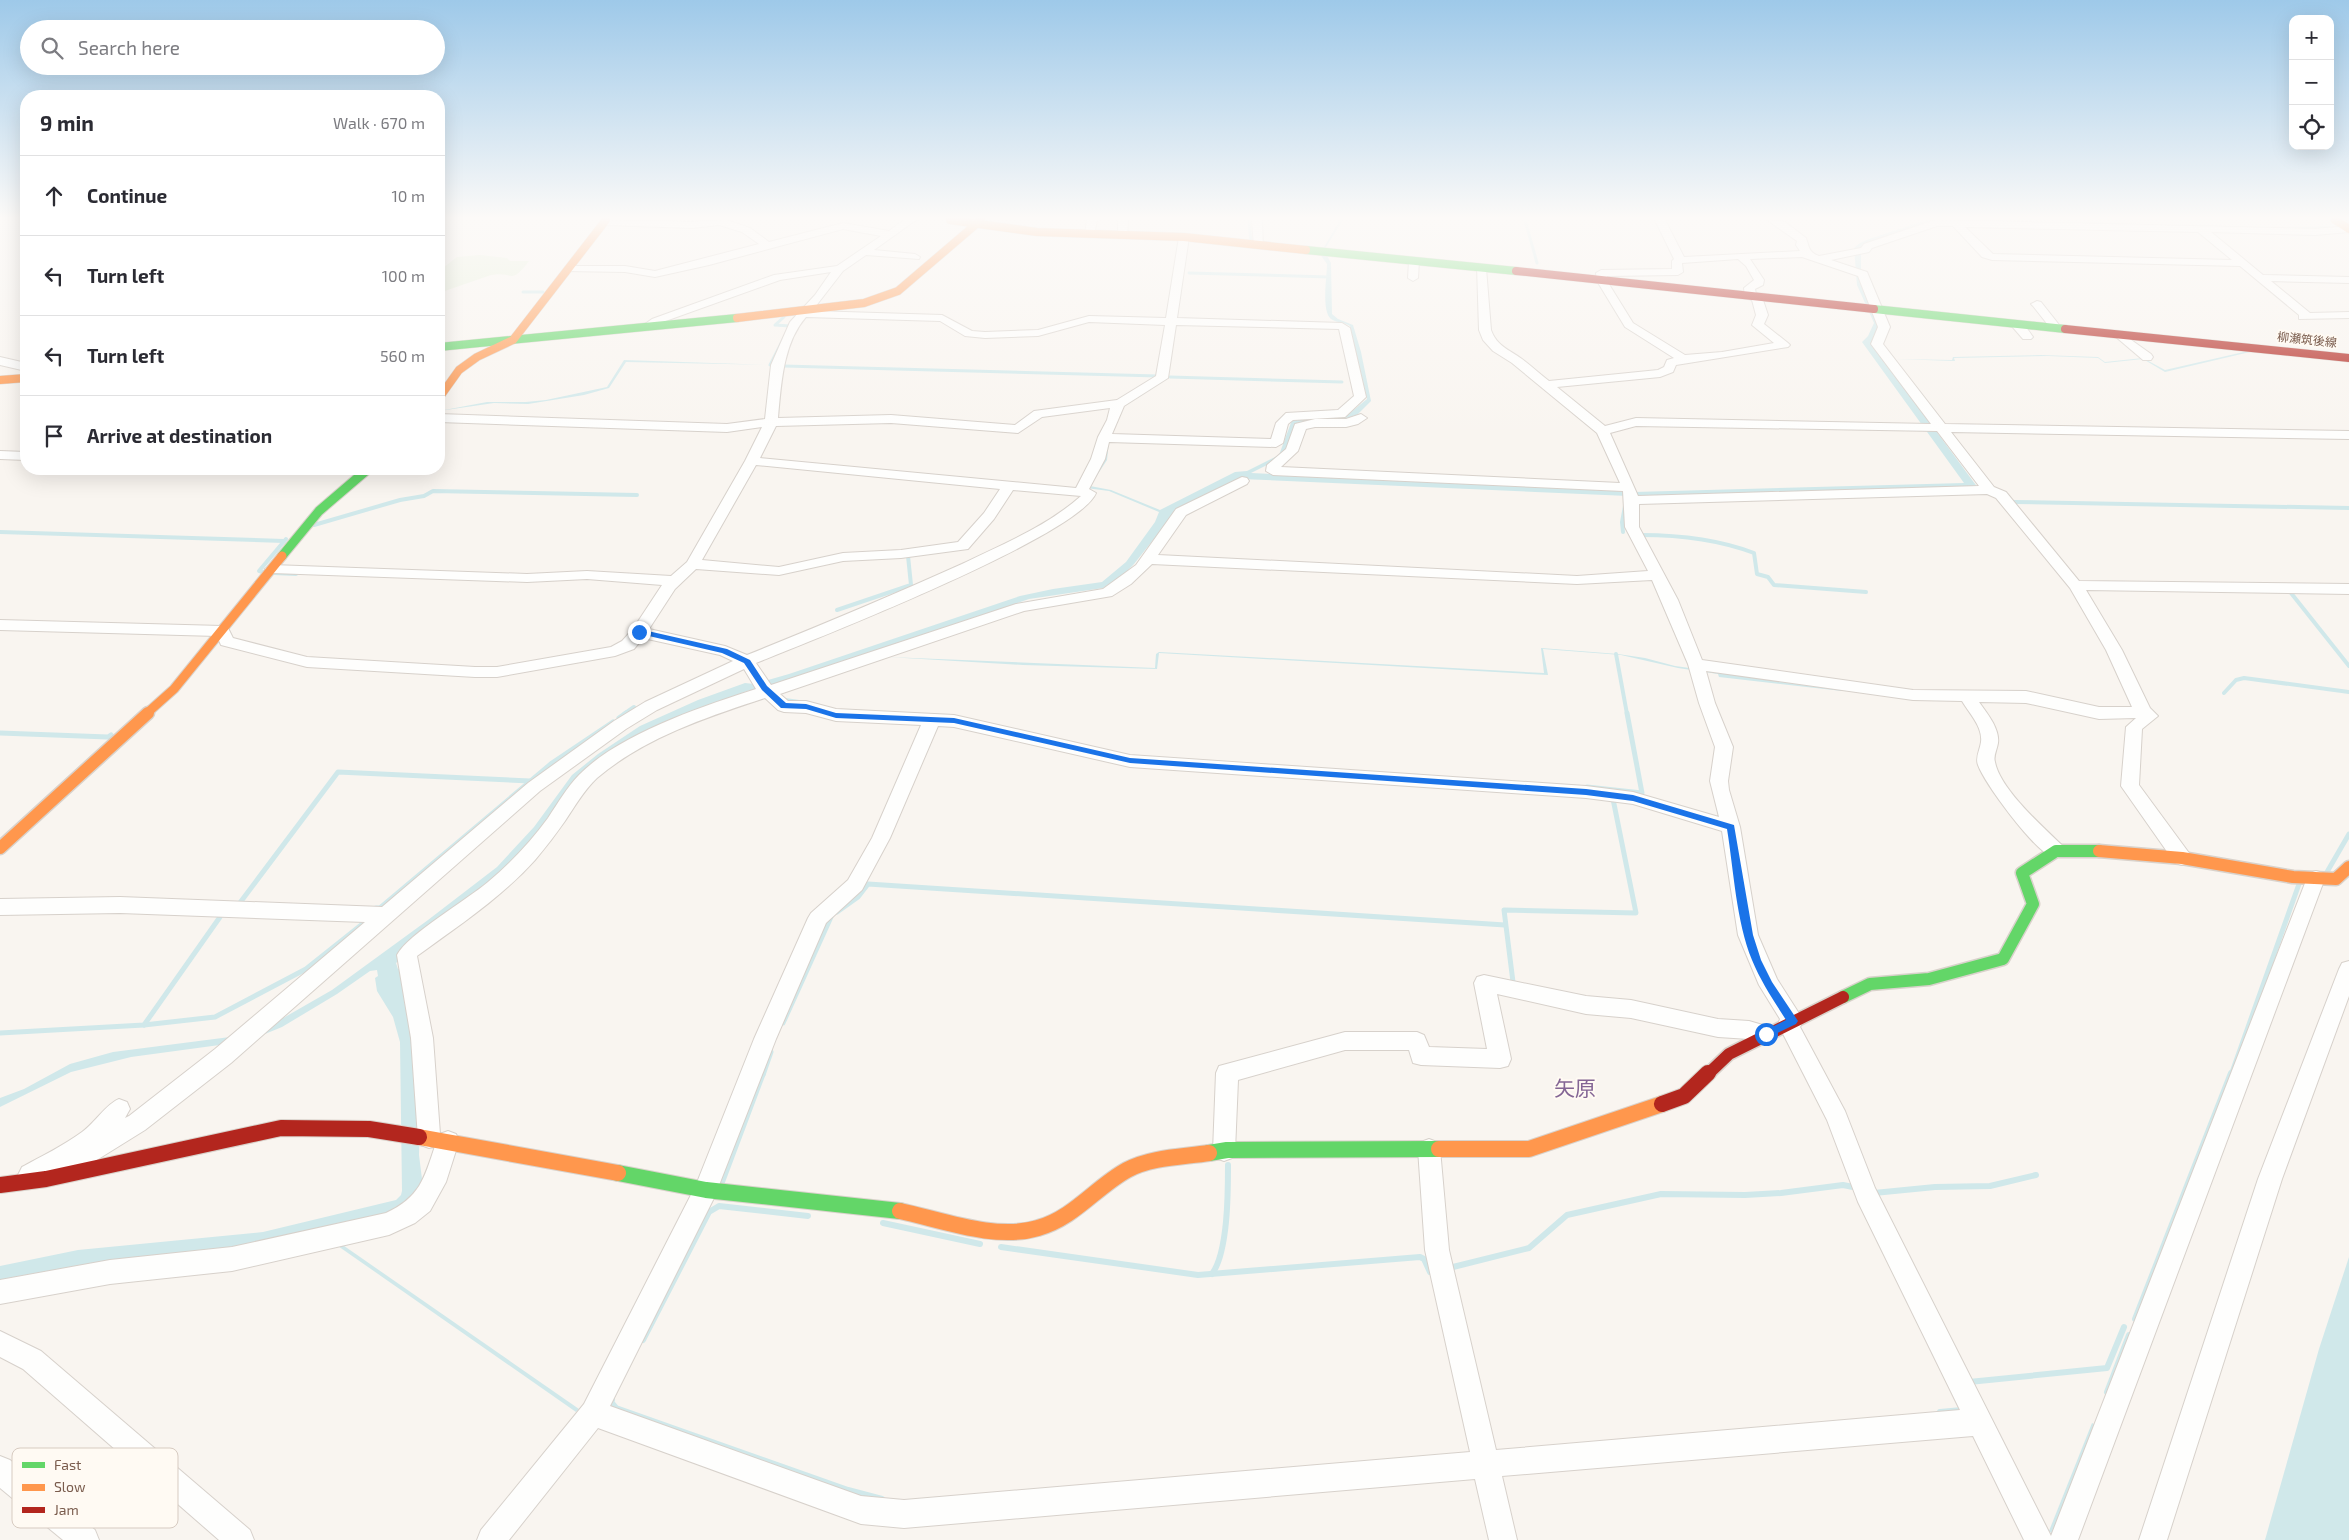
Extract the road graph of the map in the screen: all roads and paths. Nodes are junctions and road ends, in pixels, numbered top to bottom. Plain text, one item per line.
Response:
1 (551, 292) edge
2 (737, 292) edge
3 (821, 292) edge
4 (896, 292) edge
5 (1176, 292) edge
6 (1483, 292) edge
7 (1609, 292) edge
8 (1705, 292) edge
9 (1751, 292) edge
10 (1866, 292) edge
11 (2276, 292) edge
12 (1754, 297) junction
13 (2037, 304) dead end
14 (1873, 309) junction
15 (806, 312) junction
16 (2349, 315) edge
17 (1171, 321) junction
18 (2016, 324) junction
19 (647, 327) junction
20 (2056, 328) junction
21 (2120, 335) junction
22 (2028, 337) dead end
23 (513, 340) junction
24 (445, 346) edge
25 (2147, 357) dead end
26 (2349, 358) edge
27 (1682, 359) junction
28 (0, 361) edge
29 (20, 366) edge
30 (20, 378) edge
31 (0, 380) edge
32 (1546, 385) junction
33 (445, 390) edge
34 (1120, 403) junction
35 (445, 418) edge
36 (1361, 418) dead end
37 (771, 422) junction
38 (1932, 428) junction
39 (1603, 431) junction
40 (2349, 435) edge
41 (1104, 438) junction
42 (0, 455) edge
43 (20, 456) edge
44 (752, 460) junction
45 (361, 475) edge
46 (1242, 480) dead end
47 (1009, 486) junction
48 (1989, 490) junction
49 (1081, 491) junction
50 (1630, 494) junction
51 (963, 546) junction
52 (1148, 559) junction
53 (692, 564) junction
54 (272, 568) junction
55 (962, 569) junction
56 (1658, 575) junction
57 (675, 581) junction
58 (2075, 585) junction
59 (2349, 590) edge
60 (0, 625) edge
61 (222, 631) junction
62 (639, 632) junction
63 (747, 662) junction
64 (1696, 664) junction
65 (764, 687) junction
66 (1967, 696) junction
67 (2143, 712) junction
68 (932, 720) junction
69 (1731, 827) junction
70 (0, 848) edge
71 (2056, 851) junction
72 (2182, 858) junction
73 (2349, 867) edge
74 (2316, 878) junction
75 (0, 907) edge
76 (386, 915) junction
77 (2349, 969) edge
78 (1790, 1022) junction
79 (1766, 1034) junction
80 (119, 1109) dead end
81 (438, 1140) junction
82 (1429, 1149) junction
83 (1224, 1151) junction
84 (46, 1179) junction
85 (8, 1184) edge
86 (706, 1190) junction
87 (0, 1292) edge
88 (0, 1344) edge
89 (593, 1413) junction
90 (1980, 1422) junction
91 (134, 1448) edge
92 (1485, 1463) junction
93 (0, 1470) edge
94 (12, 1480) edge
95 (178, 1486) edge
96 (70, 1528) edge
97 (85, 1540) edge
98 (240, 1540) edge
99 (492, 1540) edge
100 (1503, 1540) edge
101 (2039, 1540) edge
102 (2064, 1540) edge
103 (2153, 1540) edge

1 - 23 street
2 - 19 street
3 - 15 street
4 - 15 street
5 - 17 street
6 - 32 street
7 - 27 street
8 - 12 street, 柳瀬筑後線
9 - 12 street
10 - 14 street
11 - 16 street
12 - 14 street, 柳瀬筑後線
12 - 27 street
13 - 20 street
14 - 18 street, 柳瀬筑後線
14 - 38 street
15 - 17 street
15 - 19 street
15 - 37 street
17 - 34 street
17 - 41 street
18 - 20 street, 柳瀬筑後線
18 - 22 street
19 - 23 street
20 - 21 street, 柳瀬筑後線
21 - 25 street
21 - 26 street, 柳瀬筑後線
23 - 24 street
23 - 33 street
27 - 32 street
28 - 29 street
30 - 31 street
32 - 39 street
34 - 37 street
34 - 41 street
35 - 37 street
36 - 50 street
37 - 44 street
38 - 39 street
38 - 40 street
38 - 48 street
39 - 50 street
41 - 49 street
42 - 43 street
44 - 47 street
44 - 53 street
45 - 54 street
46 - 52 street
47 - 49 street
47 - 51 street
48 - 50 street
48 - 58 street
49 - 55 street
50 - 56 street
51 - 53 street
51 - 55 street
52 - 56 street
52 - 65 street
53 - 57 street
54 - 57 street
54 - 61 street
55 - 63 street
56 - 64 street
57 - 62 street
58 - 59 street
58 - 67 street
60 - 61 street
61 - 62 street
61 - 70 street
62 - 63 street
63 - 65 street
63 - 76 street
64 - 66 street
64 - 69 street
65 - 68 street
65 - 81 street
66 - 67 street
66 - 71 street
67 - 72 street
68 - 69 street
68 - 86 street
69 - 78 street
71 - 72 street
71 - 78 street
72 - 74 street
73 - 74 street
74 - 102 street
75 - 76 street
76 - 84 street
77 - 103 street
78 - 79 street
78 - 90 street
79 - 82 street
79 - 83 street
80 - 85 street
81 - 84 street
81 - 86 street
81 - 87 street
82 - 83 street
82 - 92 street
83 - 86 street
84 - 85 street
86 - 89 street
88 - 91 street
89 - 92 street
89 - 99 street
90 - 92 street
90 - 101 street
92 - 100 street
93 - 94 street
95 - 98 street
96 - 97 street

